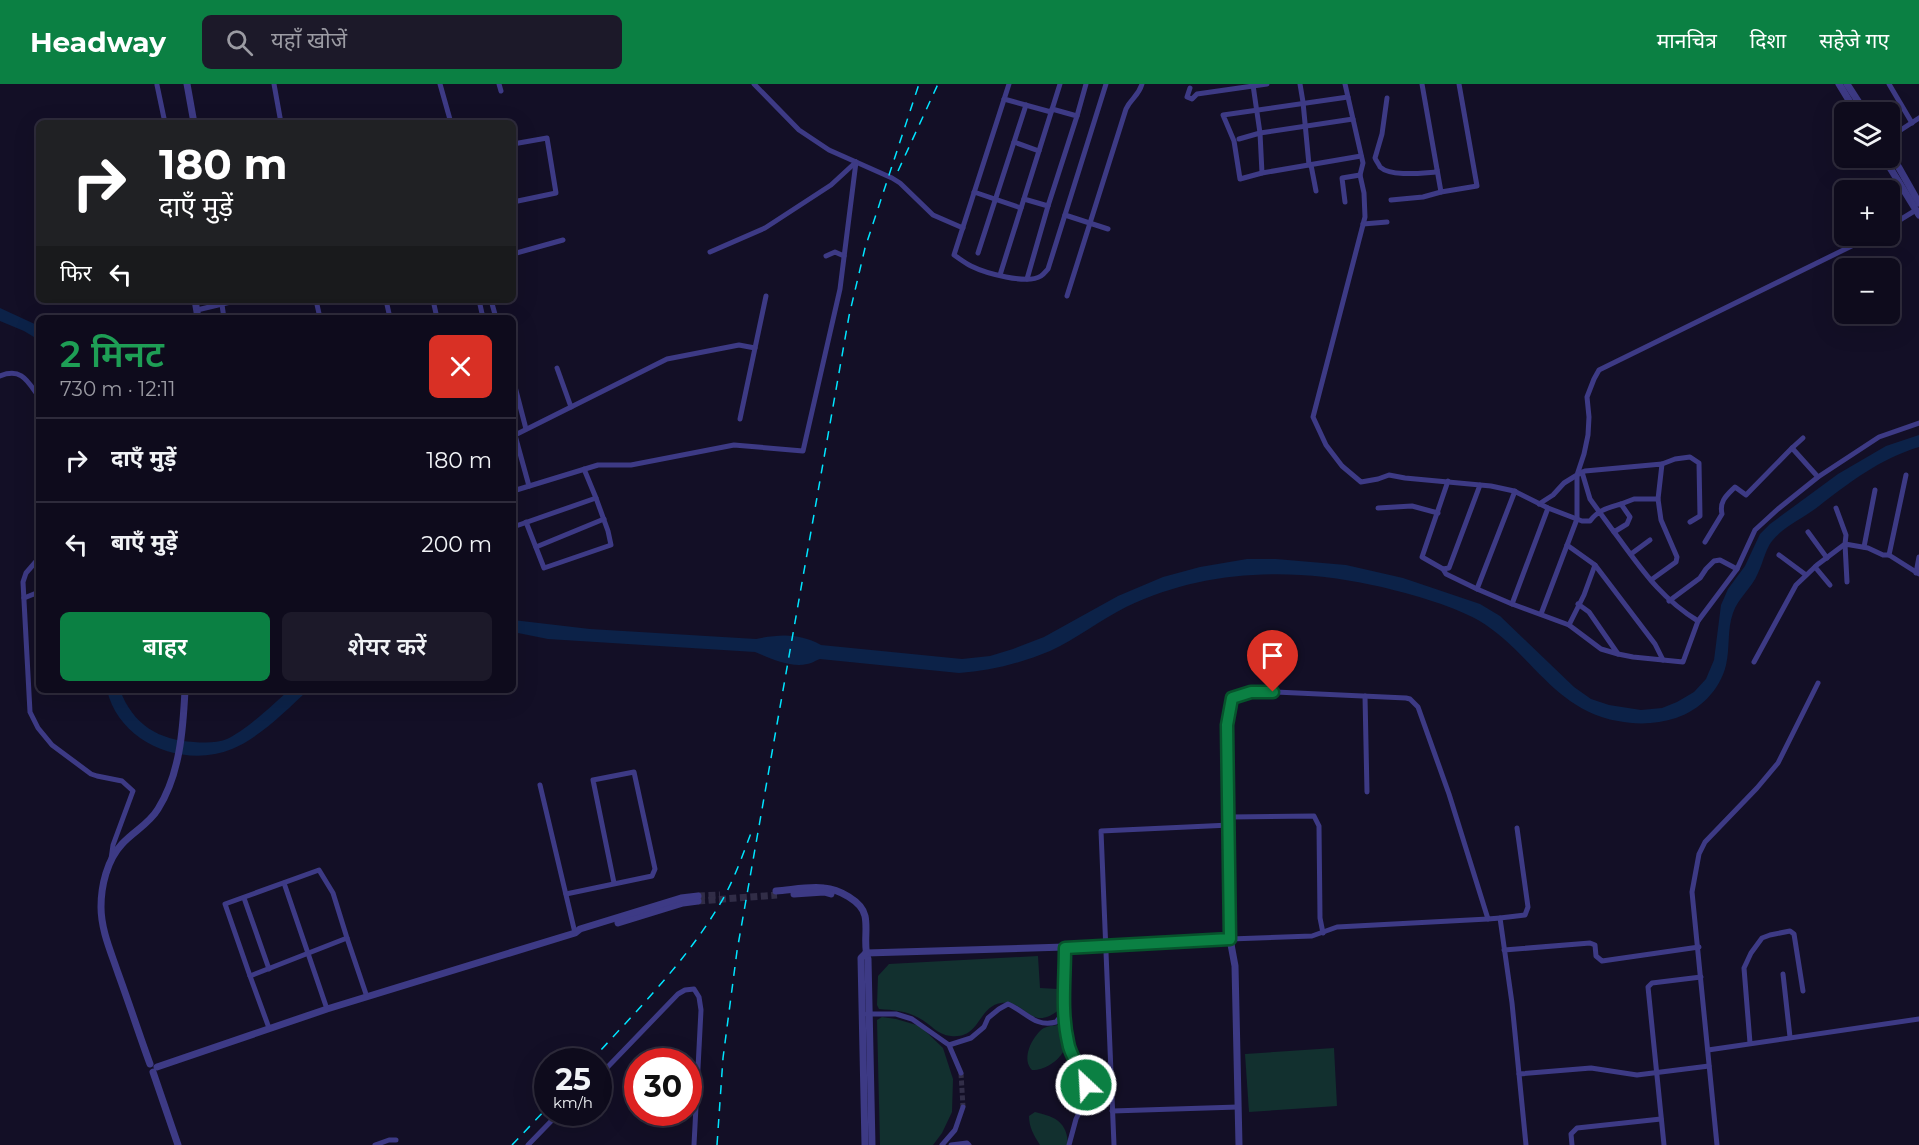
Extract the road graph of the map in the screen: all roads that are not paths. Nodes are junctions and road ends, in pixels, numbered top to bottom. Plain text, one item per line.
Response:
1 (187, 84) edge
2 (274, 84) edge
3 (440, 84) edge
4 (499, 84) edge
5 (754, 84) edge
6 (1009, 84) edge
7 (1060, 84) edge
8 (1086, 84) edge
9 (1106, 84) edge
10 (1142, 84) edge
11 (1268, 84) edge
12 (1300, 84) edge
13 (1345, 84) edge
14 (1422, 84) edge
15 (1459, 84) edge
16 (1839, 84) edge
17 (1847, 84) edge
18 (1889, 84) edge
19 (157, 85) edge
20 (1253, 85) edge
21 (1190, 88) dead end
22 (501, 91) dead end
23 (1348, 97) junction
24 (1387, 98) dead end
25 (1004, 99) junction
26 (1304, 102) junction
27 (1850, 102) edge
28 (1859, 102) edge
29 (1026, 105) junction
30 (1052, 110) junction
31 (1257, 110) junction
32 (1077, 116) junction
33 (1919, 118) edge
34 (1353, 119) junction
35 (164, 120) edge
36 (193, 120) edge
37 (280, 120) edge
38 (450, 120) edge
39 (1912, 123) junction
40 (1306, 126) junction
41 (1900, 131) edge
42 (1260, 133) junction
43 (1239, 139) dead end
44 (1014, 142) junction
45 (516, 143) edge
46 (1039, 151) junction
47 (1375, 158) junction
48 (1362, 159) junction
49 (856, 162) junction
50 (1310, 165) junction
51 (1437, 168) junction
52 (1891, 168) edge
53 (1898, 168) edge
54 (848, 169) junction
55 (1262, 173) junction
56 (1360, 175) junction
57 (854, 178) junction
58 (1316, 191) dead end
59 (974, 192) junction
60 (1441, 192) junction
61 (1024, 199) junction
62 (996, 200) junction
63 (1391, 200) dead end
64 (516, 201) edge
65 (1345, 202) dead end
66 (1048, 206) junction
67 (1918, 206) edge
68 (1021, 208) junction
69 (1065, 215) junction
70 (1900, 219) edge
71 (1388, 222) dead end
72 (1090, 223) junction
73 (1363, 224) junction
74 (963, 228) junction
75 (1108, 229) dead end
76 (563, 240) dead end
77 (1852, 246) edge
78 (710, 252) dead end
79 (516, 253) edge
80 (978, 253) dead end
81 (826, 256) dead end
82 (844, 256) junction
83 (1000, 275) junction
84 (1027, 279) junction
85 (766, 296) dead end
86 (1067, 296) dead end
87 (229, 303) edge
88 (222, 305) junction
89 (198, 314) edge
90 (224, 315) edge
91 (755, 348) junction
92 (557, 368) dead end
93 (0, 376) edge
94 (516, 391) edge
95 (36, 393) edge
96 (571, 407) junction
97 (740, 419) dead end
98 (1919, 423) edge
99 (526, 429) junction
100 (516, 434) edge
101 (1803, 438) dead end
102 (516, 439) edge
103 (1792, 448) junction
104 (1662, 464) junction
105 (584, 469) junction
106 (1579, 474) junction
107 (1906, 475) dead end
108 (1818, 477) junction
109 (1448, 482) junction
110 (1480, 484) junction
111 (528, 486) junction
112 (516, 490) edge
113 (1875, 490) dead end
114 (1515, 491) junction
115 (596, 498) junction
116 (1658, 499) junction
117 (1539, 504) junction
118 (1621, 504) junction
119 (1378, 508) dead end
120 (1548, 508) junction
121 (1836, 508) dead end
122 (1600, 511) junction
123 (1438, 513) junction
124 (604, 519) junction
125 (1577, 519) junction
126 (526, 522) junction
127 (1690, 522) dead end
128 (516, 526) edge
129 (1614, 531) junction
130 (1808, 532) dead end
131 (1650, 540) dead end
132 (1705, 542) dead end
133 (1845, 544) junction
134 (1567, 545) junction
135 (536, 547) junction
136 (1864, 547) junction
137 (1631, 554) junction
138 (1779, 555) dead end
139 (1889, 555) junction
140 (1919, 557) edge
141 (1827, 558) junction
142 (36, 561) edge
143 (1595, 565) junction
144 (1815, 567) junction
145 (1443, 569) junction
146 (1737, 569) junction
147 (1917, 573) edge
148 (1806, 575) junction
149 (1651, 580) junction
150 (1847, 582) dead end
151 (1830, 585) dead end
152 (1477, 589) junction
153 (24, 590) junction
154 (36, 593) edge
155 (32, 594) junction
156 (24, 598) junction
157 (1669, 601) junction
158 (1512, 604) junction
159 (1578, 604) junction
160 (1541, 614) junction
161 (1698, 621) junction
162 (1569, 625) junction
163 (1618, 654) junction
164 (1663, 660) junction
165 (1754, 662) dead end
166 (1818, 683) dead end
167 (185, 693) edge
168 (1365, 696) junction
169 (540, 785) dead end
170 (1367, 792) dead end
171 (1230, 817) junction
172 (1230, 825) junction
173 (1517, 828) dead end
174 (110, 860) junction
175 (284, 883) junction
176 (614, 883) junction
177 (776, 893) tunnel mouth
178 (566, 894) junction
179 (244, 898) junction
180 (698, 899) tunnel mouth
181 (1500, 918) junction
182 (1488, 919) junction
183 (575, 933) junction
184 (1323, 933) junction
185 (347, 938) junction
186 (1230, 939) junction
187 (1106, 946) junction
188 (1698, 947) junction
189 (1065, 948) junction
190 (1504, 950) junction
191 (866, 953) junction
192 (308, 954) junction
193 (269, 969) junction
194 (1783, 974) dead end
195 (250, 976) junction
196 (1701, 977) junction
197 (1803, 991) dead end
198 (367, 997) junction
199 (327, 1009) junction
200 (1065, 1011) junction
201 (866, 1014) junction
202 (1919, 1019) edge
203 (269, 1028) junction
204 (1790, 1036) junction
205 (1750, 1043) junction
206 (949, 1045) junction
207 (1708, 1050) junction
208 (612, 1062) edge
209 (1709, 1066) junction
210 (153, 1068) junction
211 (961, 1072) tunnel mouth
212 (1657, 1073) junction
213 (1519, 1074) junction
214 (963, 1107) tunnel mouth
215 (1238, 1107) junction
216 (1112, 1111) junction
217 (1662, 1119) junction
218 (548, 1126) edge
219 (396, 1140) dead end
220 (535, 1142) edge
221 (178, 1145) edge
222 (375, 1145) edge
223 (528, 1145) edge
224 (694, 1145) edge
225 (865, 1145) edge
226 (872, 1145) edge
227 (942, 1145) edge
228 (951, 1145) edge
229 (969, 1145) edge
230 (1070, 1145) edge
231 (1114, 1145) edge
232 (1239, 1145) edge
233 (1526, 1145) edge
234 (1572, 1145) edge
235 (1664, 1145) edge
236 (1717, 1145) edge

1 - 36 street
2 - 37 street
3 - 38 street
4 - 22 street
5 - 49 street
6 - 25 street
7 - 30 street
8 - 32 street
9 - 69 street
10 - 72 street
11 - 20 street
12 - 26 street
13 - 23 street
14 - 51 street
15 - 60 street
16 - 27 street
17 - 28 street
18 - 39 street
19 - 35 street
20 - 21 street
20 - 31 street
23 - 26 street
23 - 34 street
24 - 47 street
25 - 29 street
25 - 59 street
26 - 31 street
26 - 40 street
29 - 30 street
29 - 44 street
30 - 32 street
30 - 46 street
31 - 42 street
31 - 55 street
32 - 66 street
33 - 39 street
34 - 40 street
34 - 48 street
39 - 41 street
40 - 42 street
40 - 50 street
42 - 43 street
42 - 55 street
44 - 46 street
44 - 62 street
45 - 64 street
46 - 61 street
47 - 48 street
47 - 51 street
48 - 50 street
48 - 56 street
49 - 54 street
49 - 57 street
49 - 74 street
50 - 55 street
50 - 58 street
51 - 60 street
52 - 67 street
53 - 67 street
54 - 57 street
54 - 78 street
56 - 65 street
56 - 73 street
57 - 82 street
59 - 62 street
59 - 74 street
60 - 63 street
61 - 66 street
61 - 68 street
62 - 68 street
62 - 80 street
66 - 84 street
67 - 70 street
68 - 83 street
69 - 72 street
69 - 84 street
71 - 73 street
72 - 75 street
72 - 86 street
73 - 109 street
74 - 83 street
76 - 79 street
77 - 106 street
81 - 82 street
82 - 105 street
83 - 84 street
85 - 91 street
87 - 88 street
88 - 89 street
88 - 90 street
91 - 96 street
91 - 97 street
92 - 96 street
93 - 95 street
94 - 99 street
96 - 99 street
98 - 108 street
99 - 100 street
101 - 103 street
102 - 111 street
103 - 108 street
103 - 132 street
104 - 106 street
104 - 116 street
104 - 127 street
105 - 111 street
105 - 115 street
106 - 117 street
106 - 122 street
106 - 125 street
107 - 139 street
108 - 146 street
109 - 110 street
109 - 123 street
110 - 114 street
110 - 145 street
111 - 112 street
113 - 136 street
114 - 117 street
114 - 152 street
115 - 124 street
115 - 126 street
116 - 118 street
116 - 149 street
117 - 120 street
118 - 122 street
118 - 129 street
119 - 123 street
120 - 125 street
120 - 158 street
121 - 133 street
122 - 125 street
122 - 129 street
123 - 145 street
124 - 135 street
124 - 135 street
125 - 134 street
126 - 128 street
126 - 135 street
129 - 137 street
130 - 141 street
131 - 137 street
133 - 136 street
133 - 141 street
133 - 150 street
134 - 143 street
134 - 160 street
136 - 139 street
137 - 149 street
138 - 148 street
139 - 147 street
140 - 147 street
141 - 144 street
142 - 153 street
143 - 159 street
143 - 164 street
144 - 148 street
144 - 151 street
145 - 152 street
146 - 157 street
146 - 161 street
148 - 165 street
149 - 157 street
152 - 158 street
153 - 155 street
153 - 156 street
154 - 155 street
155 - 156 street
156 - 174 street
157 - 161 street
158 - 160 street
159 - 162 street
159 - 163 street
160 - 162 street
161 - 164 street
162 - 163 street
163 - 164 street
166 - 188 street
167 - 174 street
168 - 170 street
168 - 171 street
168 - 182 street
169 - 178 street
171 - 172 street
171 - 184 street
172 - 186 street
172 - 187 street
173 - 181 street
174 - 210 street
175 - 179 street
175 - 185 street
175 - 192 street
176 - 176 street
176 - 178 street
177 - 191 street
178 - 183 street
179 - 193 street
179 - 195 street
180 - 183 street
181 - 182 street
181 - 190 street
182 - 184 street
183 - 198 street
184 - 186 street
185 - 192 street
185 - 198 street
186 - 187 street
186 - 215 street
187 - 189 street
187 - 216 street
188 - 190 street
188 - 196 street
189 - 191 street
189 - 200 street
190 - 213 street
191 - 201 street
192 - 193 street
192 - 199 street
193 - 195 street
194 - 204 street
195 - 203 street
196 - 207 street
196 - 212 street
197 - 205 street
198 - 199 street
199 - 203 street
200 - 206 street
200 - 230 street
201 - 206 street
201 - 225 street
201 - 226 street
202 - 204 street
203 - 210 street
204 - 205 street
205 - 207 street
206 - 211 street
207 - 209 street
208 - 224 street
209 - 212 street
209 - 236 street
210 - 221 street
212 - 213 street
212 - 217 street
213 - 233 street
214 - 227 street
215 - 216 street
215 - 232 street
216 - 231 street
217 - 234 street
217 - 235 street
218 - 220 street
219 - 222 street
220 - 223 street
228 - 229 street

